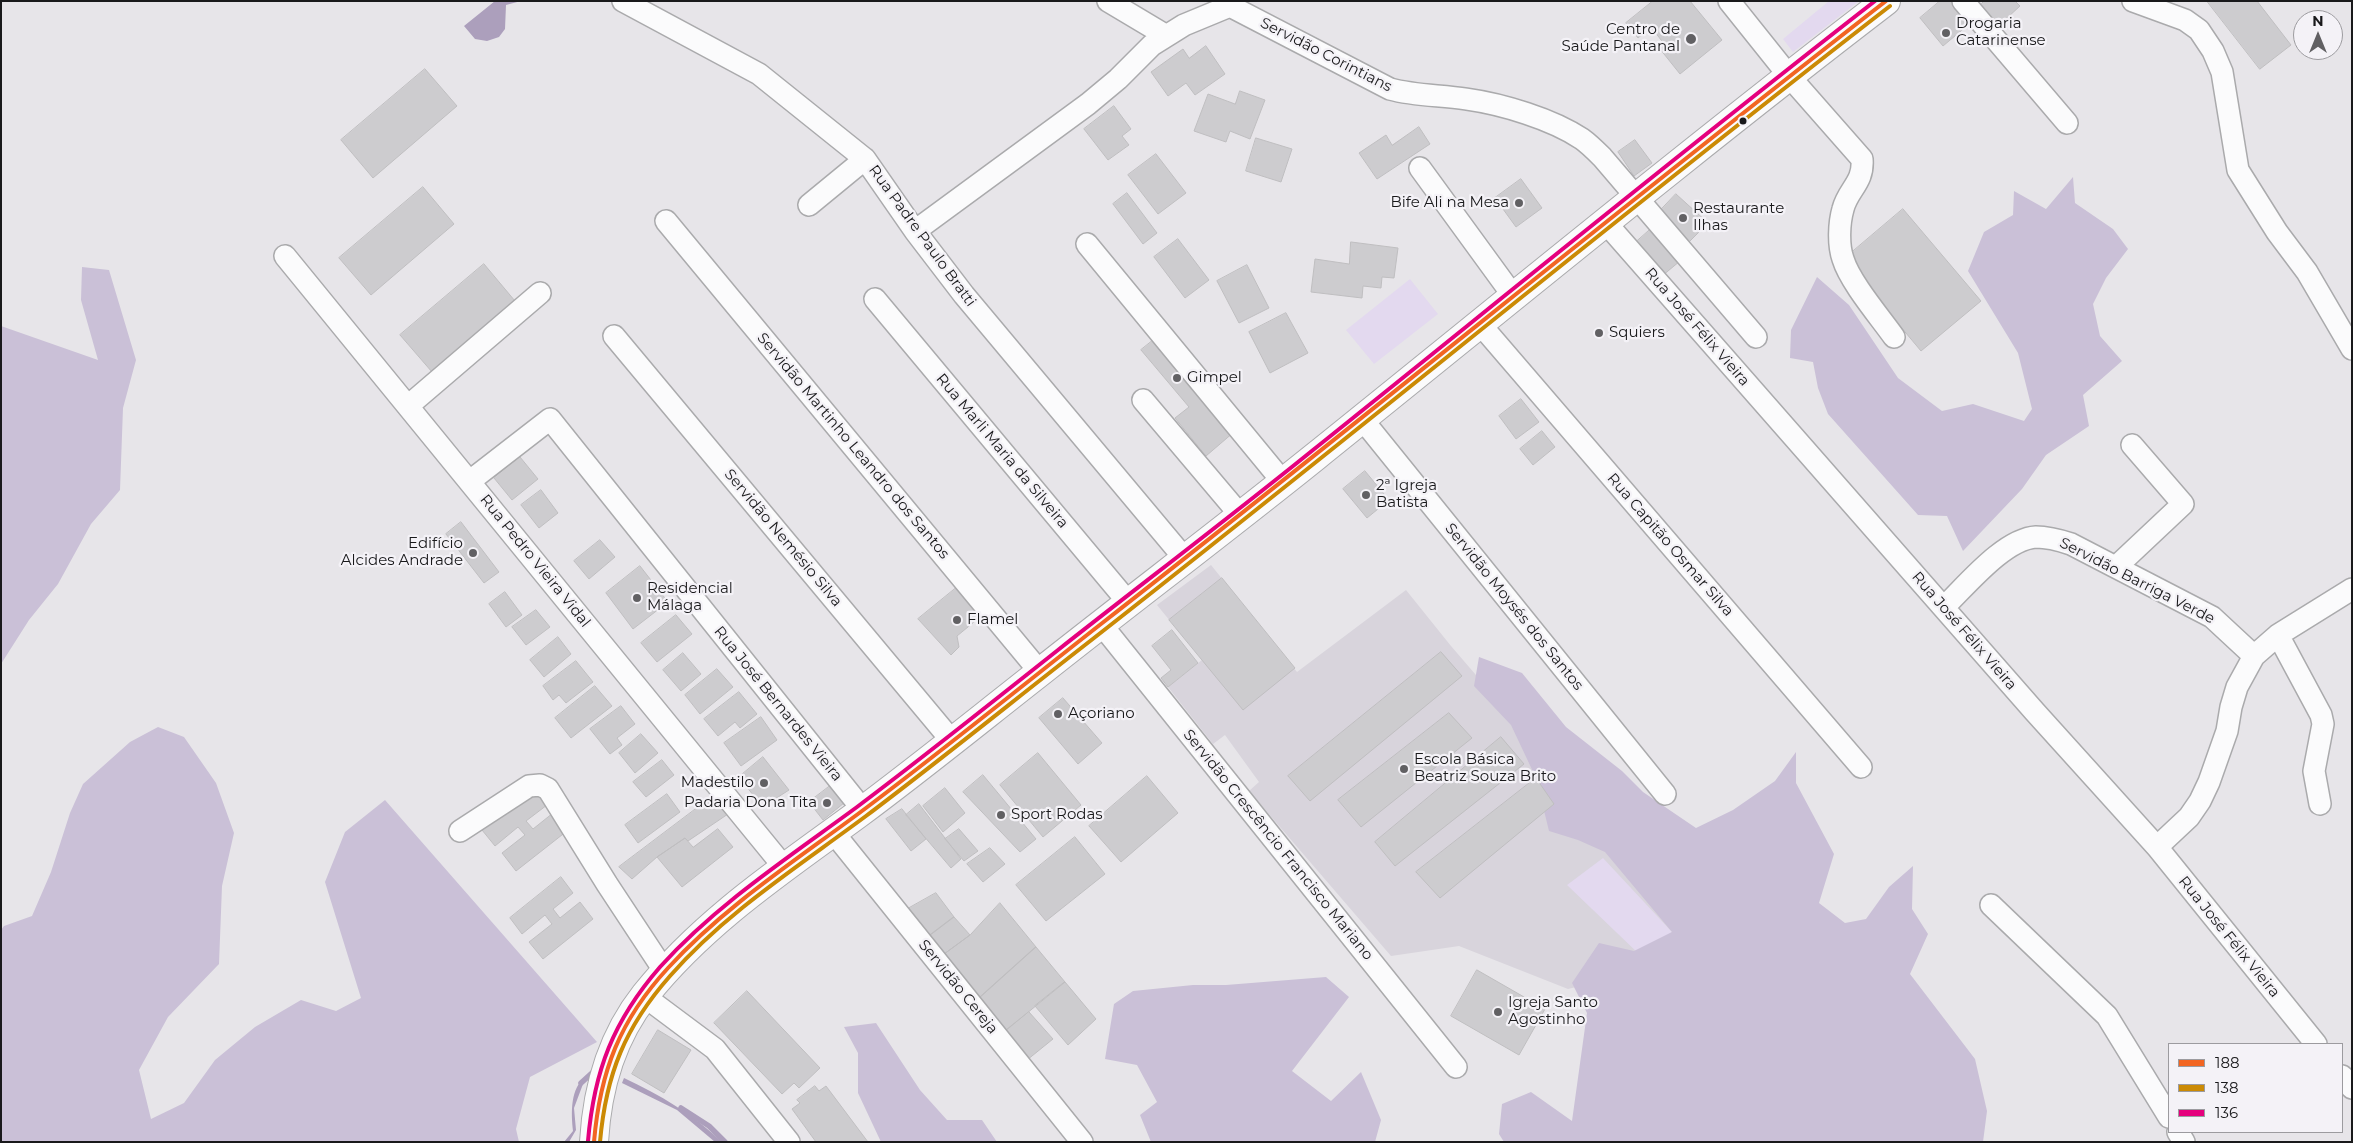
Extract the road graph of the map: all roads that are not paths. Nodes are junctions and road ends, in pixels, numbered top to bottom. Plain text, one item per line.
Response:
1 (623, 1) edge
2 (1108, 1) edge
3 (1729, 1) edge
4 (1886, 1) edge
5 (1963, 1) edge
6 (2133, 1) edge
7 (1231, 4) edge
8 (1165, 35) junction
9 (1789, 76) junction
10 (2067, 123) dead end
11 (865, 159) junction
12 (1420, 168) dead end
13 (1636, 198) junction
14 (809, 205) dead end
15 (666, 221) dead end
16 (1606, 223) junction
17 (915, 231) junction
18 (1087, 244) dead end
19 (285, 256) dead end
20 (540, 293) dead end
21 (1514, 297) junction
22 (875, 299) dead end
23 (1480, 324) junction
24 (614, 336) dead end
25 (1756, 337) dead end
26 (1894, 337) dead end
27 (2352, 349) edge
28 (1143, 400) dead end
29 (408, 406) junction
30 (1362, 419) junction
31 (2132, 445) dead end
32 (470, 481) junction
33 (1283, 482) junction
34 (1241, 516) junction
35 (1185, 559) junction
36 (2116, 567) junction
37 (2352, 589) edge
38 (1128, 602) junction
39 (1944, 607) junction
40 (1101, 624) junction
41 (2278, 635) junction
42 (2254, 656) junction
43 (1040, 672) junction
44 (952, 741) junction
45 (1860, 767) dead end
46 (1666, 794) dead end
47 (2320, 804) dead end
48 (863, 810) junction
49 (460, 831) dead end
50 (834, 832) junction
51 (2157, 847) junction
52 (784, 867) junction
53 (1991, 904) dead end
54 (665, 972) junction
55 (644, 996) junction
56 (2315, 1043) edge
57 (1456, 1067) dead end
58 (2343, 1077) edge
59 (2352, 1088) edge
60 (2168, 1115) edge
61 (594, 1142) edge
62 (789, 1142) edge
63 (1082, 1142) edge

1 - 11 street, Rua Padre Paulo Bratti
2 - 8 street
3 - 9 street
4 - 9 main road
5 - 10 street
6 - 27 street
7 - 8 street
7 - 13 street, Servidão Corintians
8 - 17 street
9 - 13 main road
9 - 26 street
11 - 14 street
11 - 17 street, Rua Padre Paulo Bratti
12 - 21 street
13 - 16 main road
13 - 25 street, Servidão Corintians
15 - 43 street, Servidão Martinho Leandro dos Santos
16 - 21 main road
16 - 39 street, Rua José Félix Vieira
17 - 35 street, Rua Padre Paulo Bratti
18 - 33 street
19 - 29 street, Rua Pedro Vieira Vidal
20 - 29 street
21 - 23 main road
22 - 38 street, Rua Marli Maria da Silveira
23 - 30 main road
23 - 45 street, Rua Capitão Osmar Silva
24 - 44 street, Servidão Nemésio Silva
28 - 34 street
29 - 32 street, Rua Pedro Vieira Vidal
30 - 33 main road
30 - 46 street, Servidão Moysés dos Santos
31 - 36 street
32 - 48 street, Rua José Bernardes Vieira
32 - 52 street, Rua Pedro Vieira Vidal
33 - 34 main road
34 - 35 main road
35 - 38 main road
36 - 39 street, Servidão Barriga Verde
36 - 42 street, Servidão Barriga Verde
37 - 41 street
38 - 40 main road
39 - 51 street, Rua José Félix Vieira
40 - 43 main road
40 - 57 street, Servidão Crescêncio Francisco Mariano
41 - 42 street
41 - 47 street
42 - 51 street
43 - 44 main road
44 - 48 main road
48 - 50 main road
49 - 54 street
50 - 52 main road
50 - 63 street, Servidão Cereja
51 - 56 street, Rua José Félix Vieira
52 - 54 main road
53 - 60 street
54 - 55 main road
55 - 61 main road
55 - 62 street
58 - 59 street

